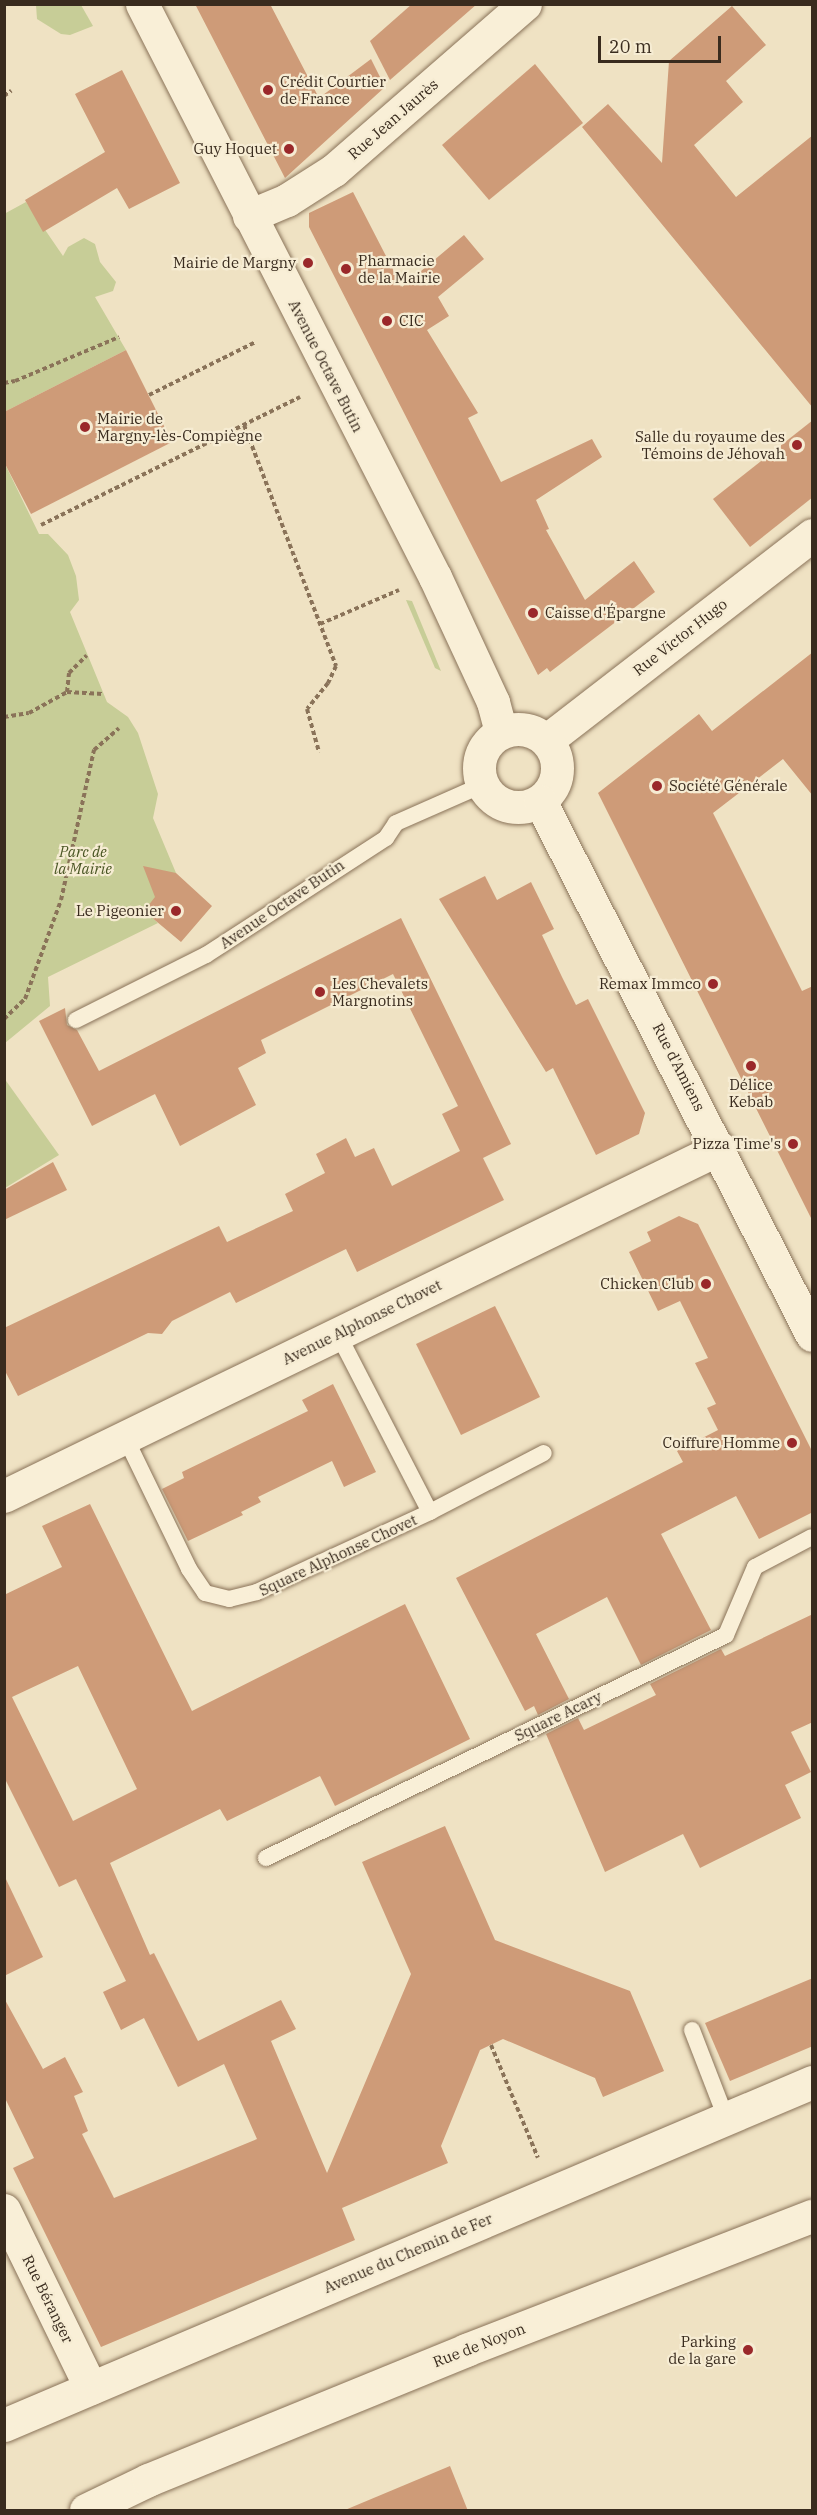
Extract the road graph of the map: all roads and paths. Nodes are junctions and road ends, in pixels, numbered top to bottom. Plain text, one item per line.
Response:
1 (142, 4) edge
2 (525, 4) edge
3 (11, 91) dead end
4 (4, 96) edge
5 (249, 216) junction
6 (119, 337) dead end
7 (256, 342) dead end
8 (333, 381) junction
9 (4, 383) edge
10 (149, 395) dead end
11 (244, 425) junction
12 (41, 525) dead end
13 (813, 535) edge
14 (390, 594) dead end
15 (320, 624) junction
16 (87, 655) dead end
17 (67, 692) junction
18 (103, 694) dead end
19 (4, 717) edge
20 (119, 728) dead end
21 (501, 732) junction
22 (547, 740) junction
23 (319, 752) dead end
24 (482, 785) junction
25 (540, 801) junction
26 (4, 1019) edge
27 (76, 1020) dead end
28 (720, 1148) junction
29 (338, 1334) junction
30 (813, 1335) edge
31 (125, 1437) junction
32 (544, 1453) dead end
33 (4, 1496) edge
34 (430, 1512) junction
35 (813, 1537) edge
36 (266, 1857) dead end
37 (692, 2030) dead end
38 (491, 2045) dead end
39 (813, 2082) edge
40 (726, 2118) junction
41 (552, 2192) junction
42 (4, 2210) edge
43 (813, 2216) edge
44 (91, 2388) junction
45 (4, 2425) edge
46 (86, 2511) edge

1 - 5 street, Avenue Octave Butin
2 - 5 street, Rue Jean Jaurès
3 - 4 path
5 - 8 street, Avenue Octave Butin
6 - 9 path
7 - 10 path
8 - 11 path
8 - 21 street, Avenue Octave Butin
11 - 12 path
11 - 15 path
13 - 22 street, Rue Victor Hugo
14 - 15 path
15 - 23 path
16 - 17 path
17 - 18 path
17 - 19 path
20 - 26 path
21 - 22 street
21 - 24 street
22 - 25 street
24 - 25 street
24 - 27 lane, Avenue Octave Butin
25 - 28 street, Rue d'Amiens
28 - 29 street, Avenue Alphonse Chovet
28 - 30 street, Rue d'Amiens
29 - 31 street, Avenue Alphonse Chovet
29 - 34 lane, Square Alphonse Chovet
31 - 33 street, Avenue Alphonse Chovet
31 - 34 lane, Square Alphonse Chovet
32 - 34 lane, Square Alphonse Chovet
35 - 36 lane, Square Acary
37 - 40 lane
38 - 41 path
39 - 40 street, Avenue du Chemin de Fer
40 - 41 street, Avenue du Chemin de Fer
41 - 44 street, Avenue du Chemin de Fer
42 - 44 street, Rue Béranger
43 - 46 street, Rue de Noyon
44 - 45 street, Avenue du Chemin de Fer

